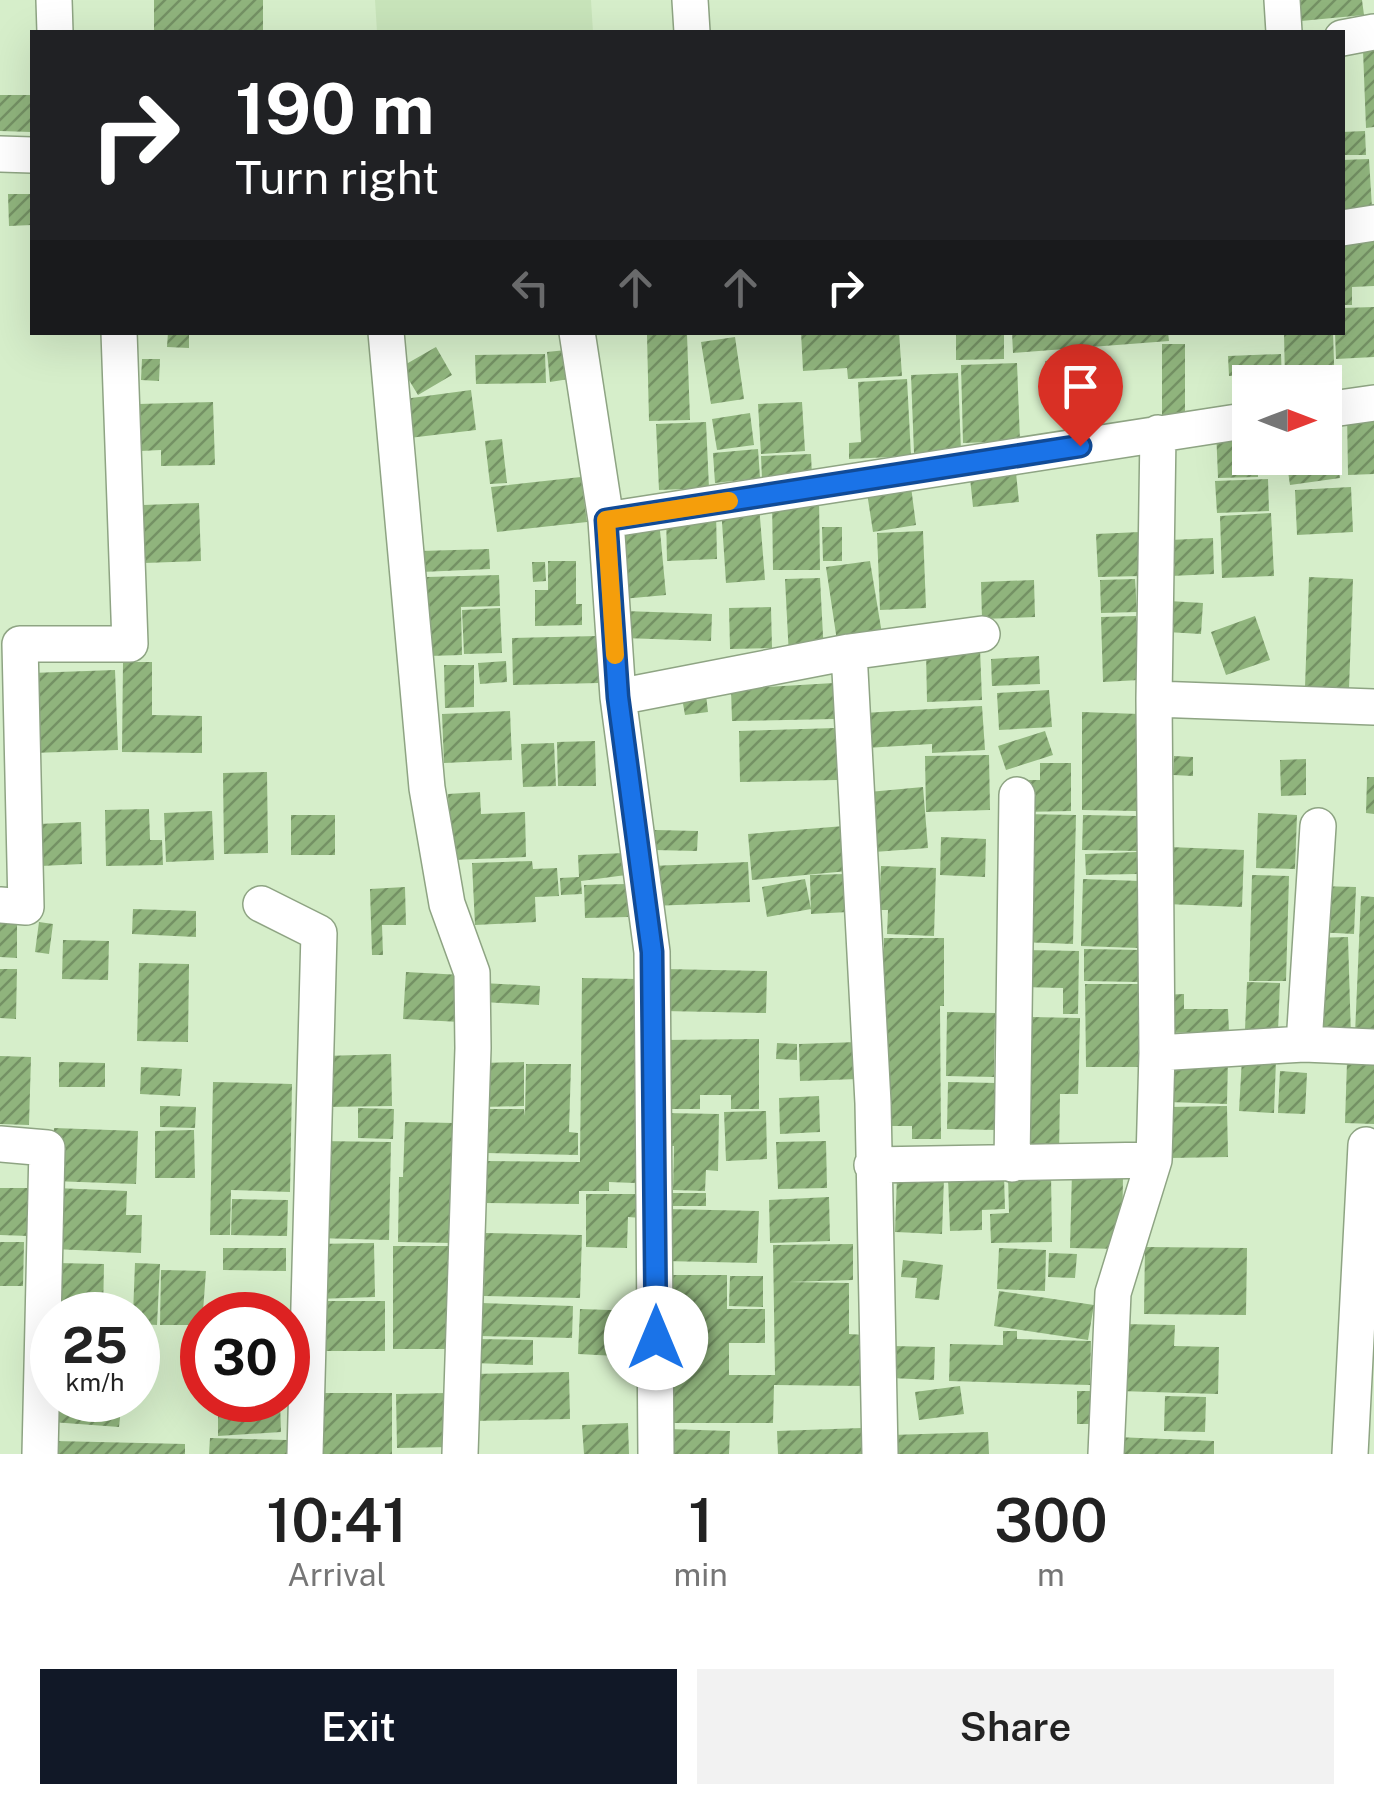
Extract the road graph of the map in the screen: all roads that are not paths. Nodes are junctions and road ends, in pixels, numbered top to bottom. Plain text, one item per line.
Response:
1 (54, 0) edge
2 (690, 0) edge
3 (1282, 0) edge
4 (55, 30) edge
5 (692, 30) edge
6 (1284, 30) edge
7 (1374, 32) edge
8 (1345, 37) edge
9 (0, 154) edge
10 (30, 155) edge
11 (1374, 223) edge
12 (1345, 228) edge
13 (118, 335) edge
14 (386, 335) edge
15 (583, 335) edge
16 (1374, 403) edge
17 (1342, 408) edge
18 (1232, 423) edge
19 (1158, 433) junction
20 (606, 520) junction
21 (982, 634) dead end
22 (849, 652) junction
23 (618, 697) junction
24 (1154, 699) junction
25 (1374, 707) edge
26 (1016, 795) dead end
27 (1318, 826) dead end
28 (261, 904) dead end
29 (0, 905) edge
30 (1304, 1044) junction
31 (1374, 1047) edge
32 (1158, 1053) junction
33 (0, 1144) edge
34 (1366, 1145) dead end
35 (1154, 1160) junction
36 (1012, 1164) junction
37 (872, 1165) junction
38 (1368, 1219) edge
39 (40, 1454) edge
40 (305, 1454) edge
41 (460, 1454) edge
42 (656, 1454) edge
43 (880, 1454) edge
44 (1106, 1454) edge
45 (1350, 1454) edge

1 - 4 street
2 - 5 street
3 - 6 street
7 - 8 street
9 - 10 street
11 - 12 street
13 - 29 street
14 - 41 street
15 - 20 street
16 - 17 street
18 - 19 street
19 - 20 street
19 - 24 street
20 - 23 street
21 - 22 street
22 - 23 street
22 - 37 street
23 - 42 street
24 - 25 street
24 - 32 street
26 - 36 street
27 - 30 street
28 - 40 street
30 - 31 street
30 - 32 street
32 - 35 street
33 - 39 street
34 - 38 street
35 - 36 street
35 - 44 street
36 - 37 street
37 - 43 street
38 - 45 street

